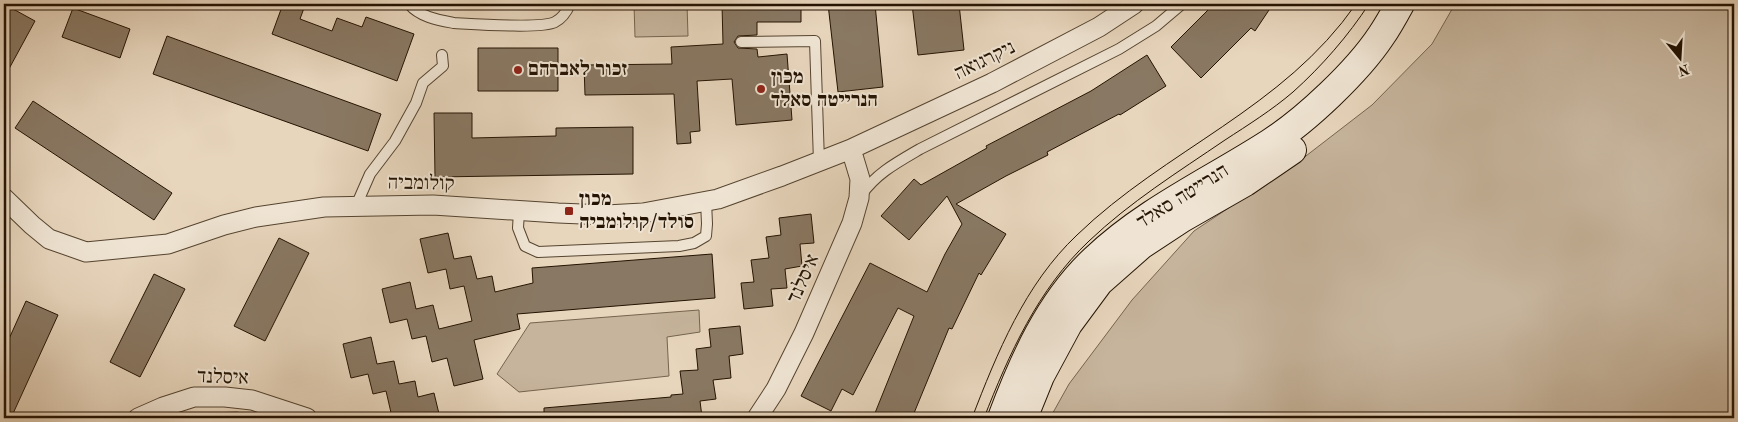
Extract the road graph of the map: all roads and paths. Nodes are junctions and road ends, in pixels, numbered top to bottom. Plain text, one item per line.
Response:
1 (410, 4) edge
2 (570, 4) edge
3 (1134, 4) edge
4 (1182, 4) edge
5 (1400, 4) edge
6 (1419, 4) edge
7 (741, 42) dead end
8 (442, 55) dead end
9 (851, 149) junction
10 (819, 162) junction
11 (4, 198) edge
12 (858, 198) junction
13 (706, 201) junction
14 (356, 206) junction
15 (519, 211) junction
16 (138, 418) edge
17 (307, 418) edge
18 (757, 418) edge
19 (1002, 418) edge
20 (1023, 418) edge

1 - 2 lane
3 - 9 street, ניקרגואה
4 - 12 lane
5 - 19 main road, הנרייטה סאלד
6 - 20 main road, הנרייטה סאלד
7 - 10 lane
8 - 14 lane
9 - 10 street, קולומביה
9 - 12 street, איסלנד
10 - 13 street, קולומביה
11 - 14 street, קולומביה
12 - 18 street, איסלנד
13 - 15 street, קולומביה
13 - 15 lane
14 - 15 street, קולומביה
16 - 17 street, איסלנד

